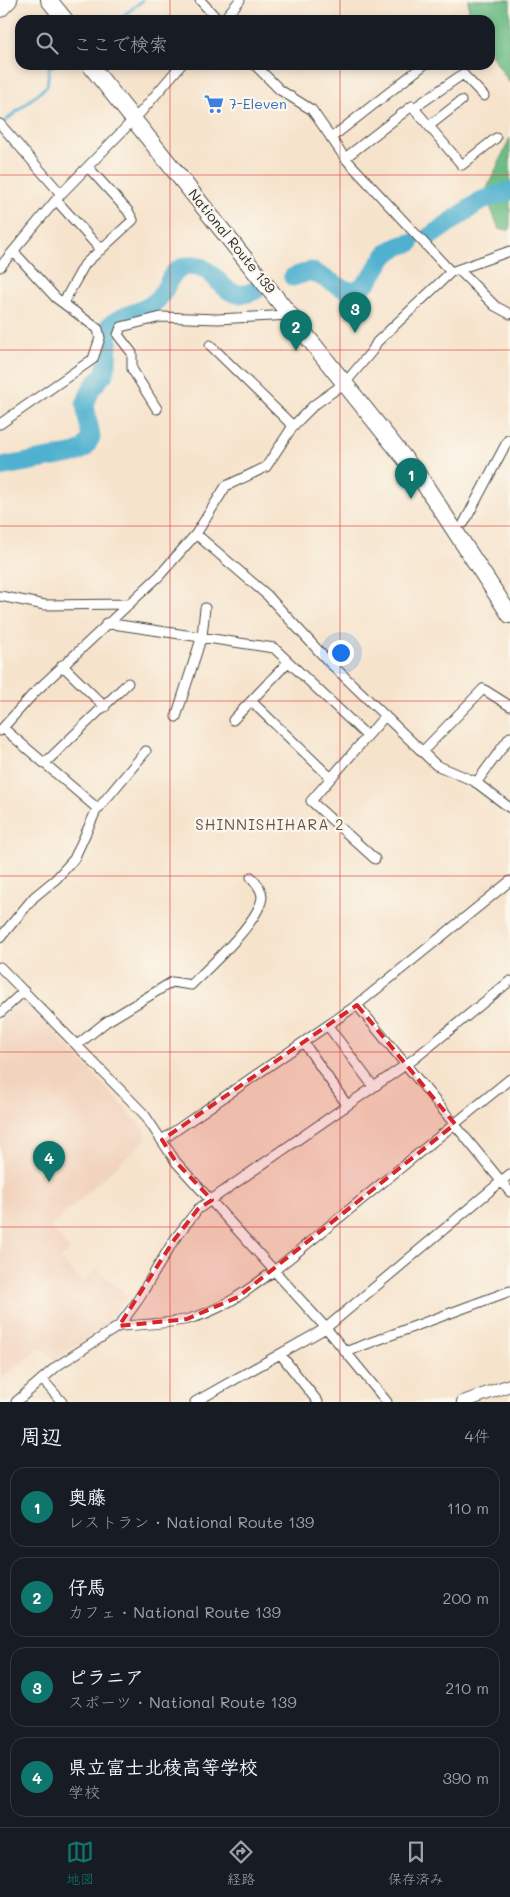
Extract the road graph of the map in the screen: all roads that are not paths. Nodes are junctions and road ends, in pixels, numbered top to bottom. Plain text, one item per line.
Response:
1 (9, 0) edge
2 (37, 0) edge
3 (49, 0) edge
4 (200, 0) edge
5 (240, 0) edge
6 (0, 8) edge
7 (50, 15) edge
8 (61, 15) edge
9 (214, 15) edge
10 (227, 15) edge
11 (95, 70) edge
12 (106, 70) edge
13 (177, 70) edge
14 (260, 70) edge
15 (418, 70) edge
16 (484, 96) dead end
17 (461, 101) dead end
18 (414, 108) junction
19 (137, 115) junction
20 (0, 124) edge
21 (429, 126) junction
22 (331, 138) junction
23 (496, 138) dead end
24 (345, 158) junction
25 (88, 167) junction
26 (58, 197) junction
27 (101, 250) junction
28 (510, 251) edge
29 (14, 252) junction
30 (0, 267) edge
31 (455, 271) junction
32 (64, 303) junction
33 (510, 314) edge
34 (291, 315) junction
35 (210, 345) dead end
36 (348, 379) junction
37 (158, 409) dead end
38 (0, 424) edge
39 (293, 426) junction
40 (508, 440) dead end
41 (464, 523) junction
42 (196, 534) junction
43 (0, 596) edge
44 (510, 596) edge
45 (129, 604) junction
46 (205, 608) dead end
47 (510, 615) edge
48 (106, 623) junction
49 (202, 636) junction
50 (288, 662) junction
51 (62, 665) junction
52 (128, 683) dead end
53 (251, 701) junction
54 (510, 706) edge
55 (105, 707) junction
56 (385, 716) junction
57 (176, 717) dead end
58 (233, 720) dead end
59 (1, 729) edge
60 (367, 736) junction
61 (510, 737) edge
62 (146, 751) dead end
63 (422, 752) junction
64 (45, 763) junction
65 (330, 778) junction
66 (476, 783) junction
67 (510, 808) edge
68 (98, 809) junction
69 (375, 859) dead end
70 (251, 877) dead end
71 (510, 881) edge
72 (0, 938) edge
73 (0, 967) edge
74 (510, 981) edge
75 (24, 991) junction
76 (357, 1005) junction
77 (0, 1013) edge
78 (328, 1026) junction
79 (304, 1043) junction
80 (77, 1045) junction
81 (404, 1064) junction
82 (510, 1079) edge
83 (373, 1086) junction
84 (347, 1105) junction
85 (455, 1124) junction
86 (162, 1140) junction
87 (510, 1174) edge
88 (501, 1181) junction
89 (510, 1192) edge
90 (212, 1200) junction
91 (275, 1270) junction
92 (510, 1291) edge
93 (119, 1326) junction
94 (326, 1328) junction
95 (345, 1352) junction
96 (280, 1355) junction
97 (42, 1379) junction
98 (510, 1385) edge
99 (16, 1402) edge
100 (62, 1402) edge
101 (195, 1402) edge
102 (318, 1402) edge
103 (387, 1402) edge
104 (463, 1402) edge

1 - 6 highway
2 - 7 highway
3 - 8 highway
4 - 9 street
5 - 10 street
11 - 19 highway, National Route 139
12 - 19 highway, National Route 139
13 - 19 street
14 - 22 street
15 - 22 street
16 - 18 street
17 - 21 street
18 - 21 street
18 - 24 street
19 - 25 street
19 - 34 highway, National Route 139
19 - 36 highway, National Route 139
20 - 26 street
21 - 23 street
22 - 24 street
24 - 31 street
25 - 26 street
25 - 27 street
26 - 27 street
26 - 29 street
27 - 32 street
28 - 31 street
29 - 30 street
29 - 32 street
31 - 33 street
31 - 36 street
32 - 38 street
34 - 36 highway, National Route 139
34 - 37 street
35 - 39 street
36 - 39 street
36 - 41 highway, National Route 139
36 - 47 highway, National Route 139
39 - 42 street
40 - 41 street
41 - 44 highway, National Route 139
42 - 45 street
42 - 56 street
43 - 45 street
45 - 48 street
46 - 49 street
48 - 49 street
48 - 51 street
49 - 50 street
49 - 57 street
50 - 53 street
50 - 60 street
51 - 55 street
51 - 59 street
52 - 55 street
53 - 58 street
53 - 65 street
54 - 63 street
55 - 64 street
56 - 60 street
56 - 63 street
59 - 64 street
60 - 65 street
61 - 66 street
62 - 68 street
63 - 66 street
64 - 68 street
65 - 69 street
66 - 67 street
68 - 72 street
70 - 80 street
71 - 76 street
73 - 75 street
74 - 81 street
75 - 77 street
75 - 80 street
76 - 78 street
76 - 81 street
78 - 79 street
78 - 83 street
79 - 84 street
79 - 86 street
80 - 86 street
81 - 83 street
81 - 85 street
82 - 85 street
83 - 84 street
84 - 90 street
85 - 88 street
85 - 91 street
86 - 90 street
87 - 88 street
88 - 89 street
88 - 94 street
90 - 91 street
90 - 93 street
91 - 93 street
91 - 94 street
92 - 95 street
93 - 97 street
94 - 95 street
94 - 96 street
95 - 103 street
96 - 101 street
96 - 102 street
97 - 99 street
97 - 100 street
98 - 104 street

